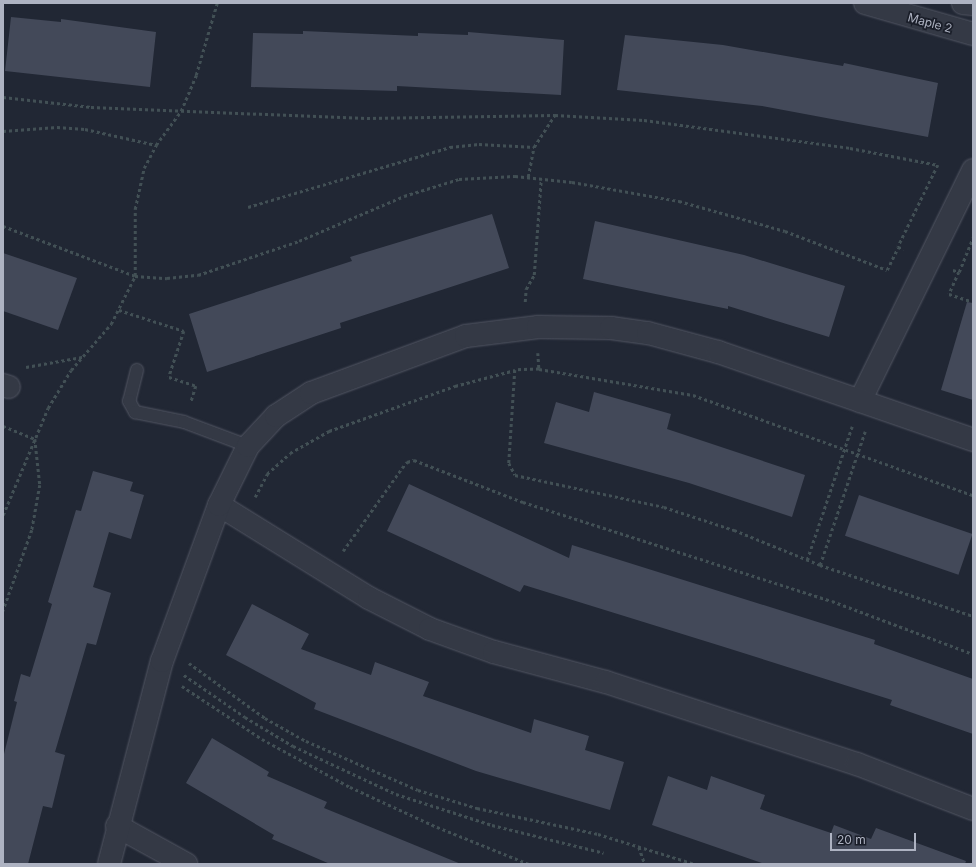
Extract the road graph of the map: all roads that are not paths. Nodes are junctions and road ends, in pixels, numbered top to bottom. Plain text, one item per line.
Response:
1 (865, 3) edge
2 (963, 3) edge
3 (973, 4) edge
4 (973, 34) edge
5 (973, 170) edge
6 (137, 370) dead end
7 (867, 403) junction
8 (973, 440) edge
9 (248, 446) junction
10 (219, 505) junction
11 (973, 809) edge
12 (117, 826) junction
13 (110, 864) edge
14 (186, 864) edge

1 - 4 street, Maple 2
2 - 3 street
5 - 7 street
6 - 9 lane
7 - 8 street
7 - 9 street
9 - 10 street
10 - 11 street
10 - 12 street
12 - 13 street
12 - 14 street

